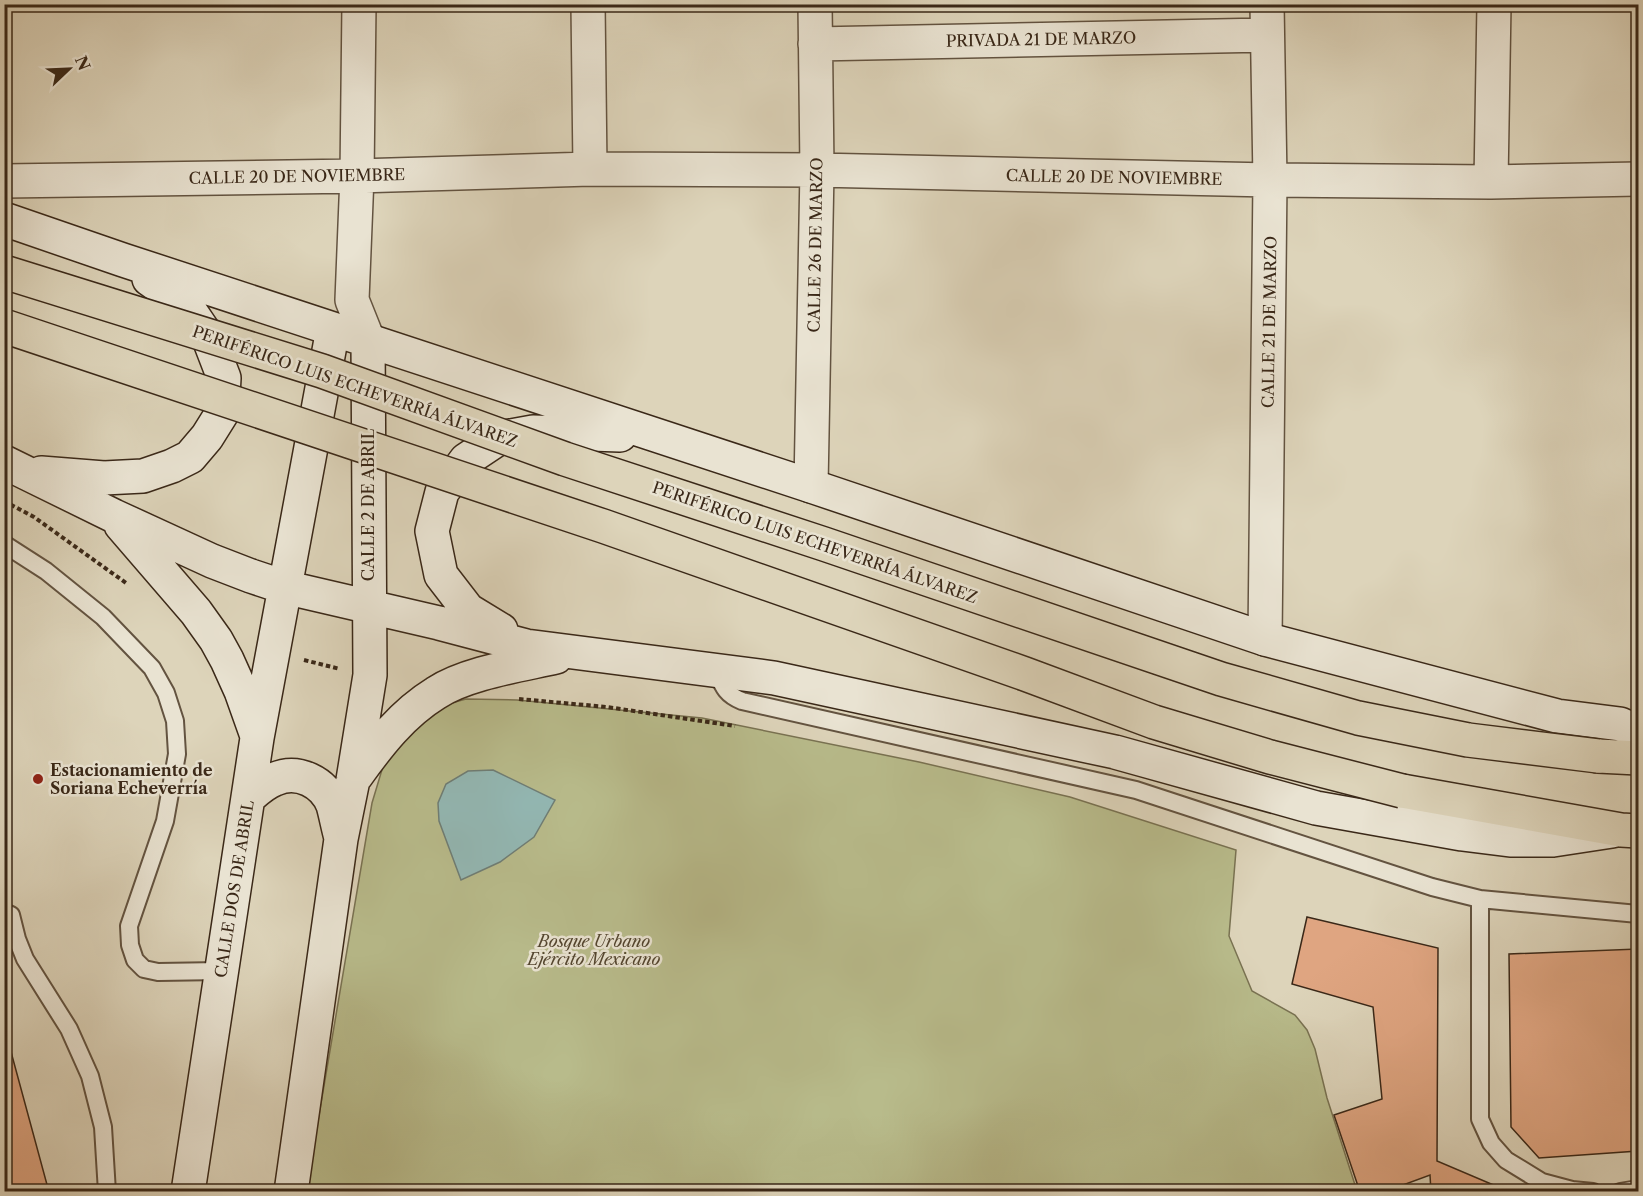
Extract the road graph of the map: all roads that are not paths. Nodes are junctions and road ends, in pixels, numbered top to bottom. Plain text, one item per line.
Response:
1 (359, 4) edge
2 (588, 4) edge
3 (816, 4) edge
4 (1494, 4) edge
5 (1267, 20) edge
6 (815, 44) junction
7 (590, 169) junction
8 (817, 170) junction
9 (357, 176) junction
10 (1638, 179) edge
11 (1270, 180) junction
12 (4, 181) edge
13 (1491, 182) junction
14 (4, 219) edge
15 (123, 260) junction
16 (4, 272) edge
17 (352, 300) junction
18 (4, 326) edge
19 (333, 329) junction
20 (368, 340) junction
21 (657, 437) junction
22 (15, 467) edge
23 (811, 486) junction
24 (114, 516) junction
25 (4, 544) edge
26 (284, 587) junction
27 (369, 606) junction
28 (1265, 639) junction
29 (526, 646) junction
30 (574, 653) junction
31 (716, 670) junction
32 (1638, 732) edge
33 (257, 738) junction
34 (1638, 758) edge
35 (353, 780) junction
36 (248, 798) junction
37 (1630, 830) edge
38 (341, 840) junction
39 (1480, 899) junction
40 (4, 912) edge
41 (1638, 914) edge
42 (221, 970) junction
43 (1638, 1189) edge
44 (107, 1191) edge
45 (188, 1191) edge
46 (291, 1191) edge
47 (1593, 1191) edge
48 (1620, 1191) edge

1 - 9 street, CALLE 2 DE ABRIL
2 - 7 street
3 - 6 street, CALLE 26 DE MARZO
4 - 13 street
5 - 6 street, PRIVADA 21 DE MARZO
5 - 11 street, CALLE 21 DE MARZO
6 - 8 street, CALLE 26 DE MARZO
7 - 8 street, CALLE 20 DE NOVIEMBRE
7 - 9 street, CALLE 20 DE NOVIEMBRE
8 - 11 street, CALLE 20 DE NOVIEMBRE
8 - 23 street, CALLE 26 DE MARZO
9 - 12 street, CALLE 20 DE NOVIEMBRE
9 - 17 street, CALLE 2 DE ABRIL
10 - 13 street, CALLE 20 DE NOVIEMBRE
11 - 13 street, CALLE 20 DE NOVIEMBRE
11 - 28 street, CALLE 21 DE MARZO
14 - 15 street
15 - 19 street
15 - 22 street
16 - 34 highway, PERIFÉRICO LUIS ECHEVERRÍA ÁLVAREZ, bridge
17 - 19 street
17 - 20 street, CALLE 2 DE ABRIL
18 - 37 highway, bridge
19 - 20 street
19 - 26 street
20 - 21 street
20 - 27 street, CALLE 2 DE ABRIL
21 - 23 street
21 - 29 street
22 - 24 street
23 - 28 street
24 - 26 street
24 - 33 street
25 - 42 lane
26 - 27 street
26 - 33 street, CALLE DOS DE ABRIL
27 - 29 street
27 - 35 street
28 - 32 street
29 - 30 street
30 - 31 street
30 - 35 street
31 - 37 street
31 - 39 lane
33 - 36 street, CALLE DOS DE ABRIL
35 - 38 street
36 - 38 street
36 - 42 street, CALLE DOS DE ABRIL
38 - 46 street
39 - 41 lane
39 - 47 lane
40 - 44 lane
42 - 45 street, CALLE DOS DE ABRIL
43 - 48 lane

